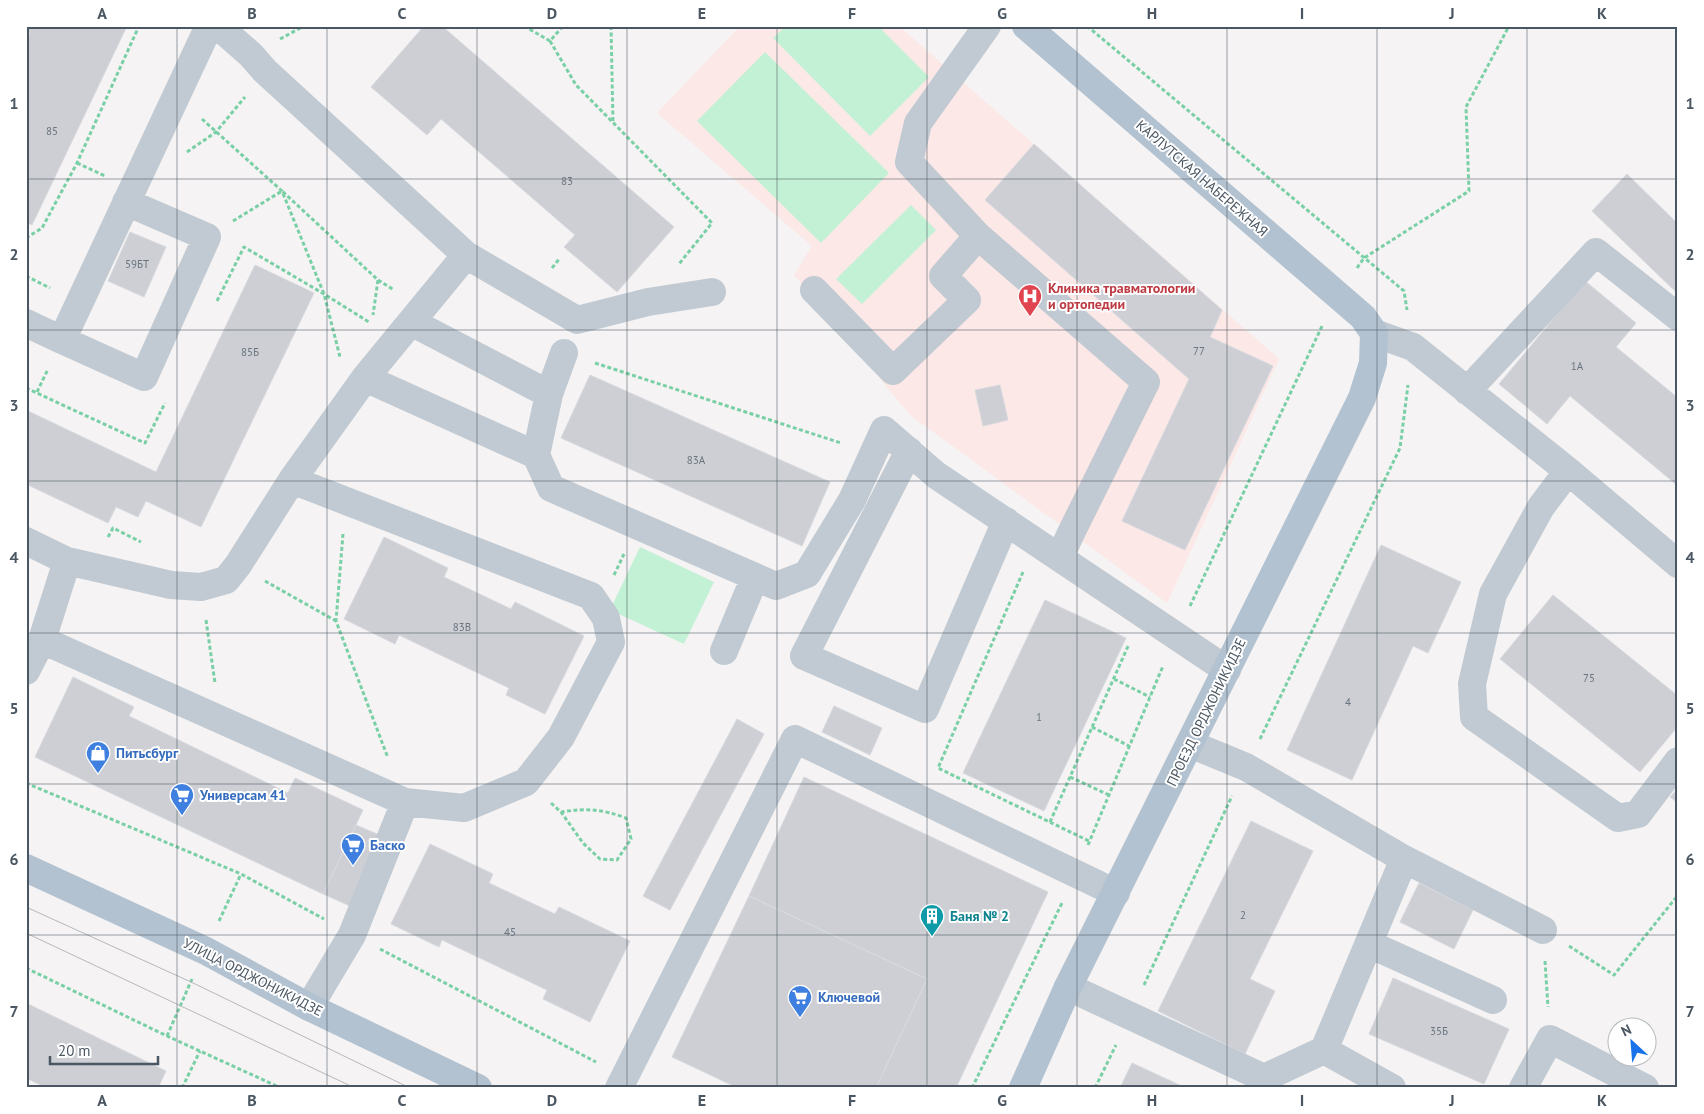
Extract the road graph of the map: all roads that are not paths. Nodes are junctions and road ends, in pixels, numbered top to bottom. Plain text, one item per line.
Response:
1 (209, 26) edge
2 (218, 26) edge
3 (987, 26) edge
4 (1026, 26) edge
5 (126, 202) junction
6 (978, 236) junction
7 (466, 255) junction
8 (814, 290) dead end
9 (712, 292) dead end
10 (1678, 317) edge
11 (411, 322) junction
12 (26, 323) edge
13 (1374, 333) junction
14 (62, 340) junction
15 (564, 353) road end
16 (357, 388) junction
17 (1467, 392) junction
18 (549, 394) junction
19 (909, 451) junction
20 (536, 455) junction
21 (1568, 471) junction
22 (292, 480) junction
23 (1006, 521) junction
24 (26, 541) edge
25 (1060, 557) junction
26 (67, 561) junction
27 (1678, 564) edge
28 (755, 577) junction
29 (42, 640) junction
30 (724, 651) dead end
31 (1227, 670) junction
32 (26, 672) edge
33 (1190, 744) junction
34 (1678, 761) edge
35 (405, 802) junction
36 (1404, 859) junction
37 (26, 868) edge
38 (1116, 893) junction
39 (1543, 930) road end
40 (1368, 944) junction
41 (1068, 987) junction
42 (1493, 1000) dead end
43 (309, 1007) junction
44 (1324, 1050) junction
45 (1262, 1083) edge
46 (478, 1088) edge
47 (619, 1088) edge
48 (1023, 1088) edge
49 (1392, 1088) edge
50 (1523, 1088) edge
51 (1645, 1088) edge

1 - 5 lane
2 - 7 lane
3 - 6 lane
4 - 13 main road, КАРЛУТСКАЯ НАБЕРЕЖНАЯ
5 - 14 lane
5 - 14 lane
6 - 8 lane
6 - 25 lane
7 - 9 lane
7 - 11 lane
10 - 17 lane
11 - 16 lane
11 - 18 lane
12 - 14 lane
13 - 17 lane
13 - 31 main road, ПРОЕЗД ОРДЖОНИКИДЗЕ
15 - 18 lane
16 - 20 lane
16 - 22 lane
17 - 21 lane
18 - 20 lane
19 - 23 lane
19 - 23 lane
19 - 28 lane
20 - 28 lane
21 - 27 lane
21 - 34 lane
22 - 26 lane
22 - 35 lane
23 - 25 lane
24 - 26 lane
25 - 31 lane
26 - 29 lane
28 - 30 lane
29 - 32 lane
29 - 35 lane
31 - 33 main road, ПРОЕЗД ОРДЖОНИКИДЗЕ
33 - 36 lane
33 - 38 main road, ПРОЕЗД ОРДЖОНИКИДЗЕ
35 - 43 lane
36 - 39 lane
36 - 40 lane
37 - 43 main road, УЛИЦА ОРДЖОНИКИДЗЕ
38 - 41 main road, ПРОЕЗД ОРДЖОНИКИДЗЕ
38 - 47 lane
40 - 42 lane
40 - 44 lane
41 - 45 lane
41 - 48 main road, ПРОЕЗД ОРДЖОНИКИДЗЕ
43 - 46 main road, УЛИЦА ОРДЖОНИКИДЗЕ
44 - 45 lane
44 - 49 lane
50 - 51 lane

